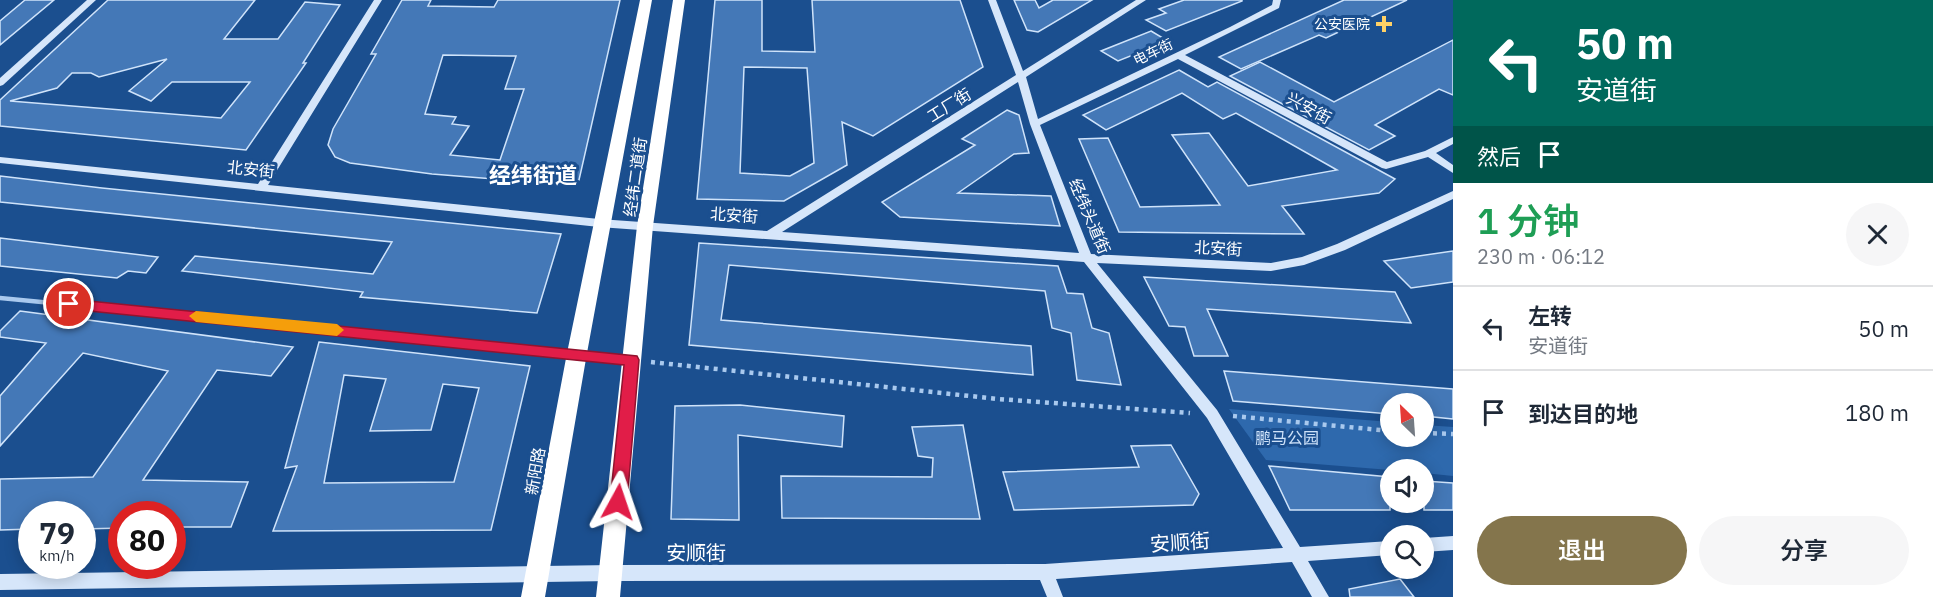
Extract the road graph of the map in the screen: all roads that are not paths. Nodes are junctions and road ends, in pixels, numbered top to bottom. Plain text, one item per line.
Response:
1 (92, 0) edge
2 (378, 0) edge
3 (646, 0) edge
4 (679, 0) edge
5 (992, 0) edge
6 (1142, 0) edge
7 (1277, 0) edge
8 (1178, 55) junction
9 (1021, 77) junction
10 (0, 83) edge
11 (1035, 124) junction
12 (1453, 140) edge
13 (1428, 153) junction
14 (0, 160) edge
15 (1453, 170) edge
16 (261, 187) junction
17 (1453, 195) edge
18 (602, 223) junction
19 (645, 226) junction
20 (771, 234) junction
21 (1087, 258) junction
22 (0, 298) edge
23 (577, 353) junction
24 (632, 360) junction
25 (1453, 543) edge
26 (1434, 544) edge
27 (1380, 549) edge
28 (1295, 556) junction
29 (1045, 572) junction
30 (612, 573) junction
31 (0, 582) edge
32 (536, 586) edge
33 (608, 597) edge
34 (1055, 597) edge
35 (1322, 597) edge

1 - 10 street
2 - 16 street
3 - 18 highway, 经纬二道街
4 - 19 highway, 经纬二道街
5 - 9 street, 经纬头道街
6 - 9 street, 工厂街
7 - 8 street, 电车街
8 - 11 street, 电车街
8 - 13 street, 兴安街
9 - 11 street, 经纬头道街
9 - 20 street, 工厂街
11 - 21 street, 经纬头道街
12 - 13 street, 兴安街
13 - 15 street
14 - 16 street, 北安街
16 - 18 street, 北安街
17 - 21 street, 北安街
18 - 19 street, 北安街
18 - 23 highway, 经纬二道街
19 - 20 street, 北安街
19 - 24 highway, 经纬二道街
20 - 21 street, 北安街
21 - 28 street, 经纬头道街
22 - 23 lane
23 - 24 lane
23 - 32 highway, 新阳路
24 - 30 highway
25 - 26 street
27 - 28 street, 安顺街
28 - 29 street, 安顺街
28 - 35 street, 经纬头道街
29 - 30 street, 安顺街
29 - 34 street
30 - 32 street, 安顺街
30 - 33 highway
31 - 32 street, 安顺街

